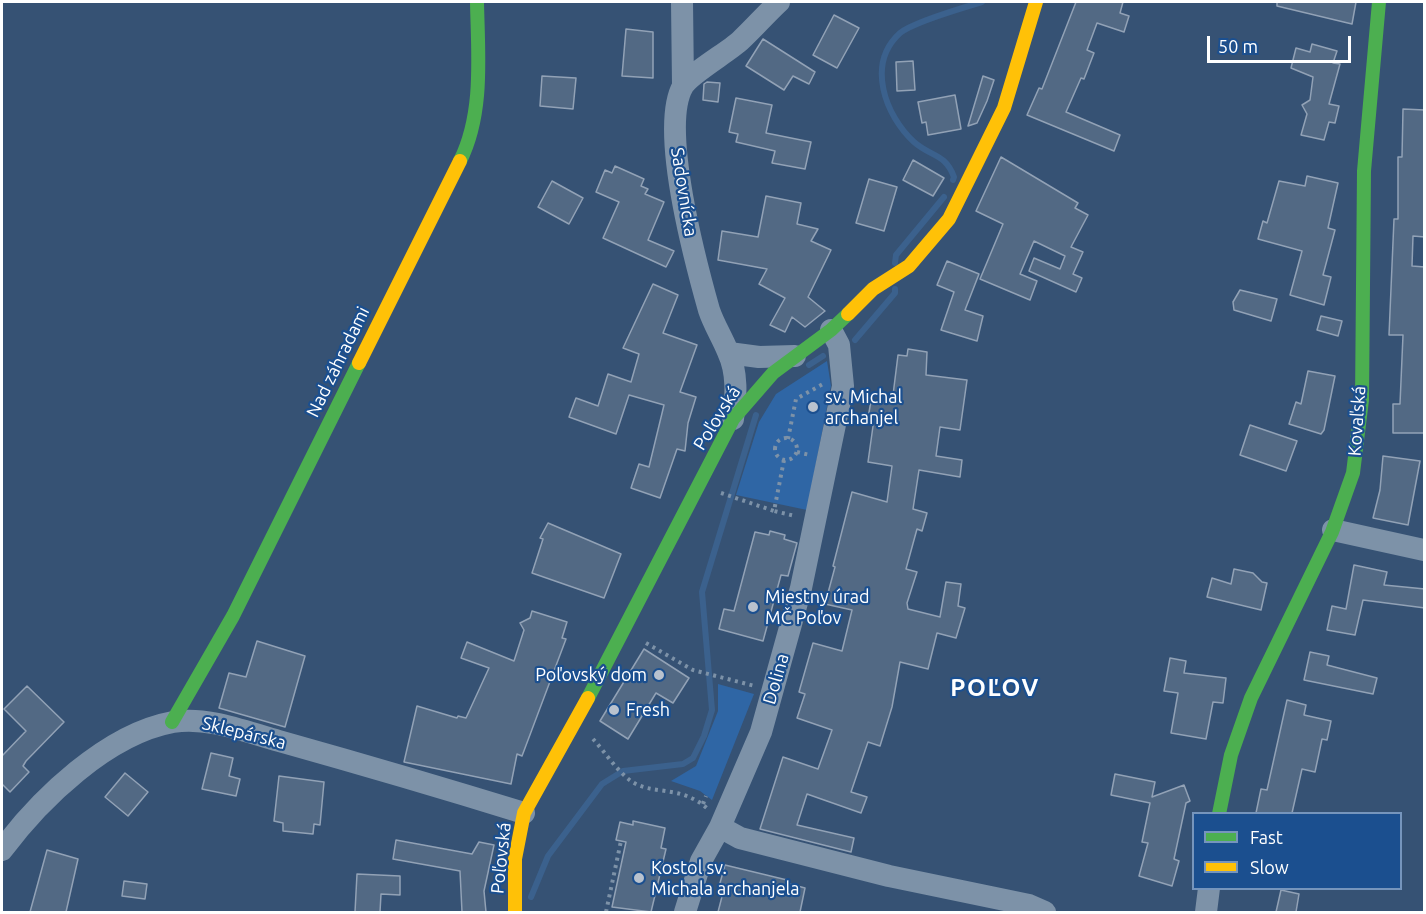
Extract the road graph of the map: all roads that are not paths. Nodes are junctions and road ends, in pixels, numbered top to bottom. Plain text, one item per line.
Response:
1 (477, 2) edge
2 (682, 2) edge
3 (779, 2) edge
4 (1036, 2) edge
5 (1379, 2) edge
6 (683, 85) junction
7 (831, 330) junction
8 (729, 353) junction
9 (795, 356) junction
10 (733, 419) junction
11 (1333, 530) junction
12 (1425, 550) edge
13 (172, 722) junction
14 (1219, 812) edge
15 (524, 813) junction
16 (722, 822) junction
17 (2, 850) edge
18 (1209, 890) edge
19 (514, 912) edge
20 (686, 912) edge
21 (1045, 912) edge
22 (1206, 912) edge

1 - 13 street, Nad záhradami
2 - 6 street, Sadovnícka
3 - 6 street
4 - 7 street, Poľovská
5 - 11 street, Kovaľská
6 - 8 street, Sadovnícka
7 - 9 street, Poľovská
7 - 16 street, Dolina
8 - 9 street
8 - 10 street, Sadovnícka
9 - 10 street, Poľovská
10 - 15 street, Poľovská
11 - 12 street
11 - 14 street, Kovaľská
13 - 15 street, Sklepárska
13 - 17 street, Sklepárska
15 - 19 street, Poľovská
16 - 20 street, Dolina
16 - 21 street
18 - 22 street

